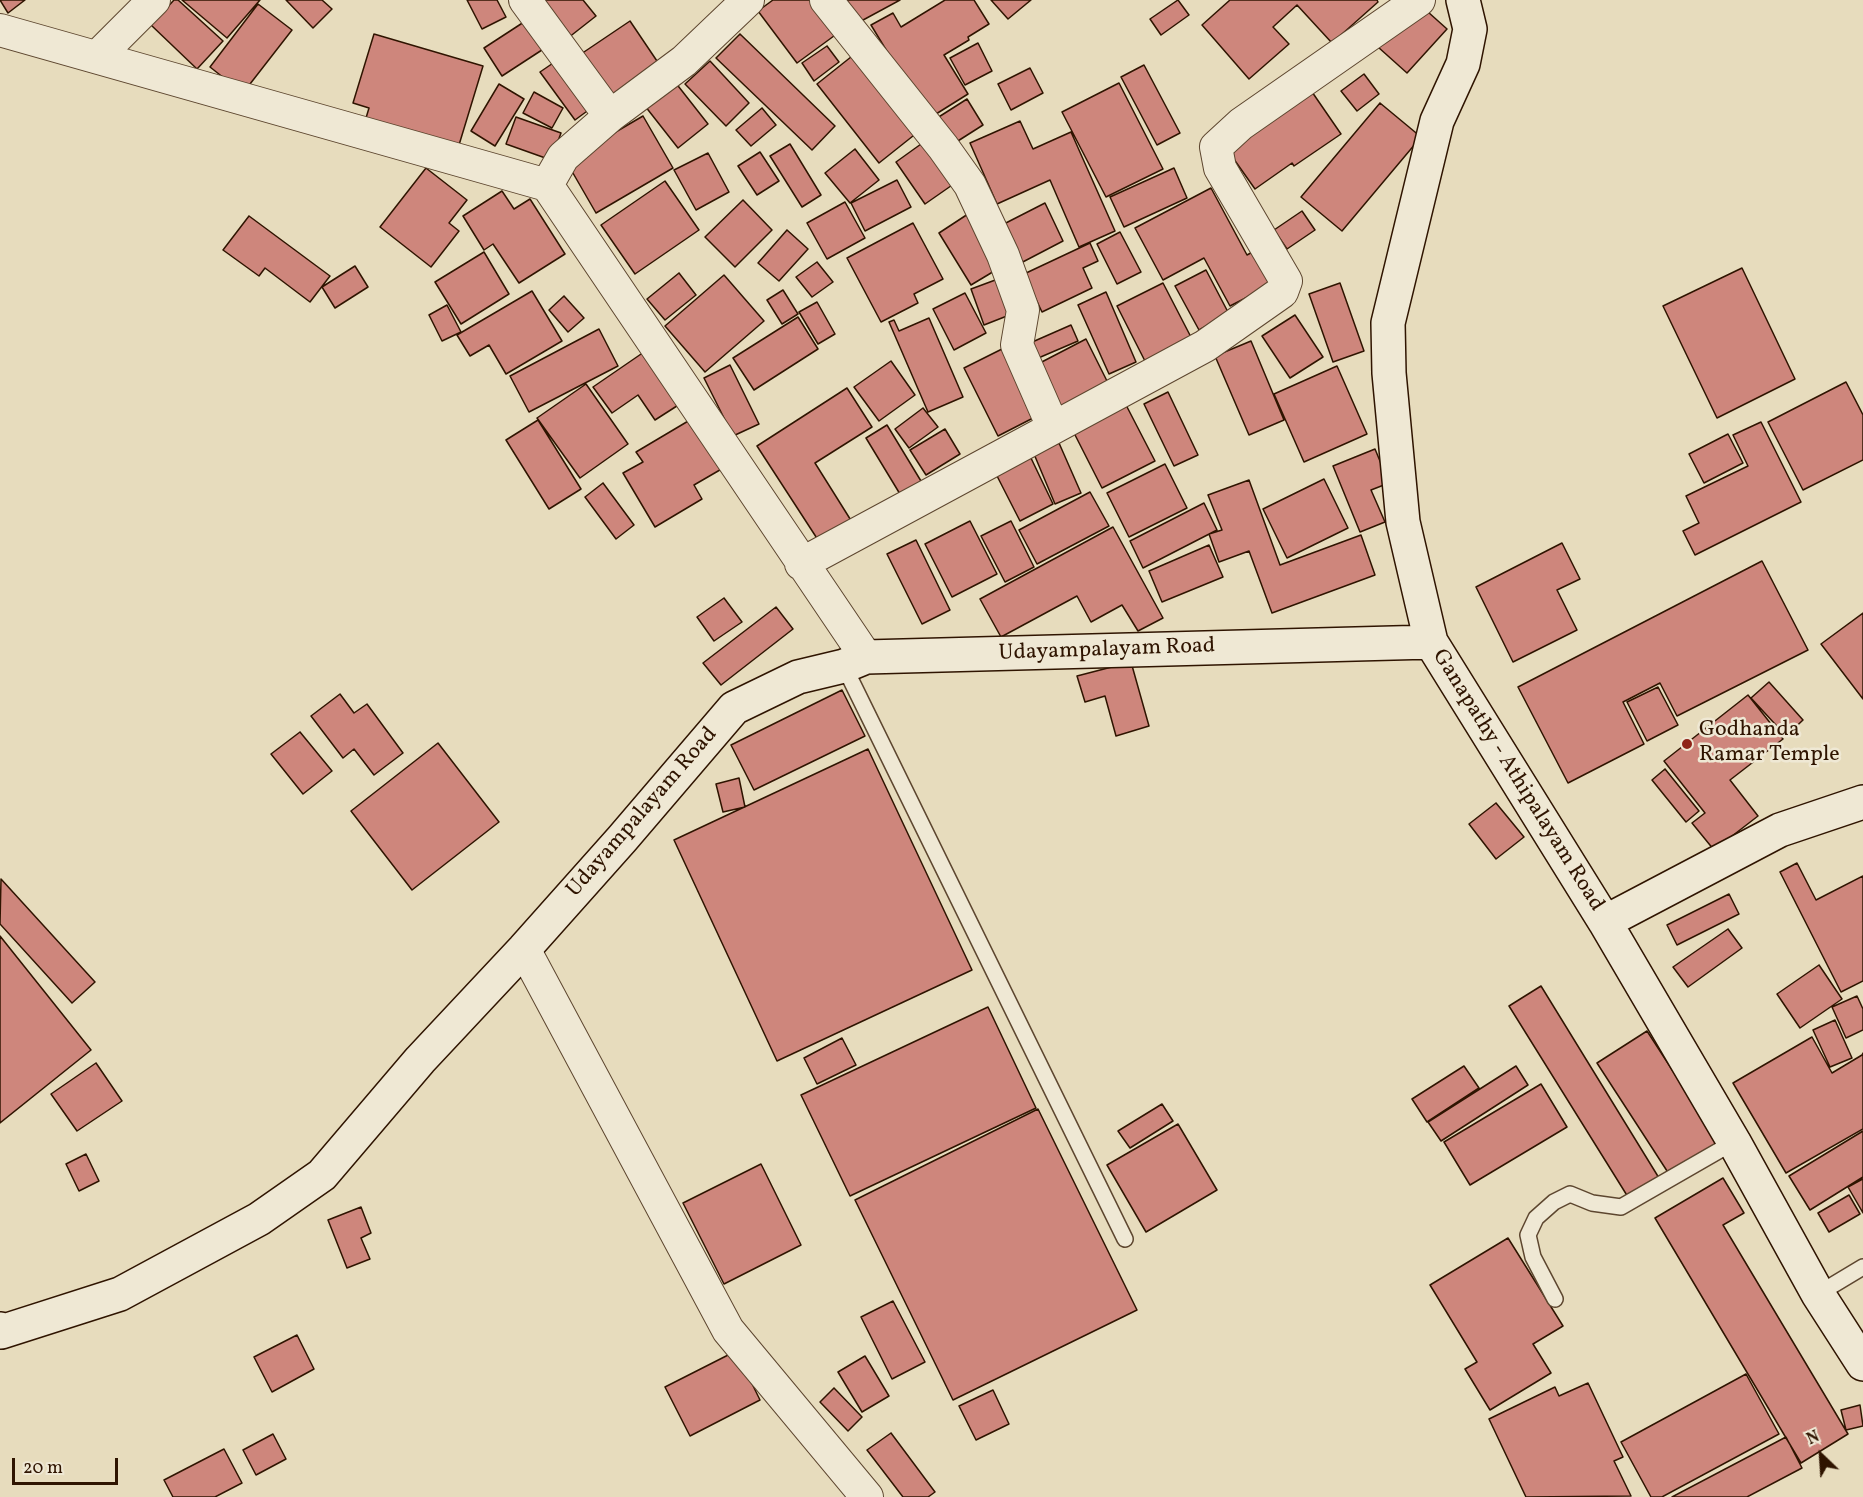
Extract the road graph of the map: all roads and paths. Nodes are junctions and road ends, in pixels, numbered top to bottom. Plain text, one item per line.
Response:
1 (154, 0) edge
2 (525, 0) edge
3 (747, 0) edge
4 (826, 0) edge
5 (1419, 0) edge
6 (1463, 0) edge
7 (0, 30) edge
8 (97, 57) junction
9 (610, 116) junction
10 (548, 185) junction
11 (1053, 428) junction
12 (801, 564) junction
13 (1431, 642) junction
14 (855, 661) junction
15 (1863, 802) edge
16 (1605, 922) junction
17 (524, 950) junction
18 (1734, 1142) junction
19 (1125, 1239) dead end
20 (1863, 1267) edge
21 (1818, 1294) junction
22 (1555, 1299) dead end
23 (0, 1332) edge
24 (1863, 1365) edge
25 (867, 1497) edge

1 - 8 street
2 - 9 street
3 - 9 street
4 - 11 street
5 - 11 street
6 - 13 street, Ganapathy - Athipalayam Road
7 - 8 street
8 - 10 street
9 - 10 street
10 - 12 street
11 - 12 street
12 - 14 street
13 - 14 street, Udayampalayam Road
13 - 16 street, Ganapathy - Athipalayam Road
14 - 17 street, Udayampalayam Road
14 - 19 lane
15 - 16 street
16 - 18 street, Ganapathy - Athipalayam Road
17 - 23 street, Udayampalayam Road
17 - 25 street
18 - 21 street, Ganapathy - Athipalayam Road
18 - 22 lane
20 - 21 lane
21 - 24 street, Ganapathy - Athipalayam Road

